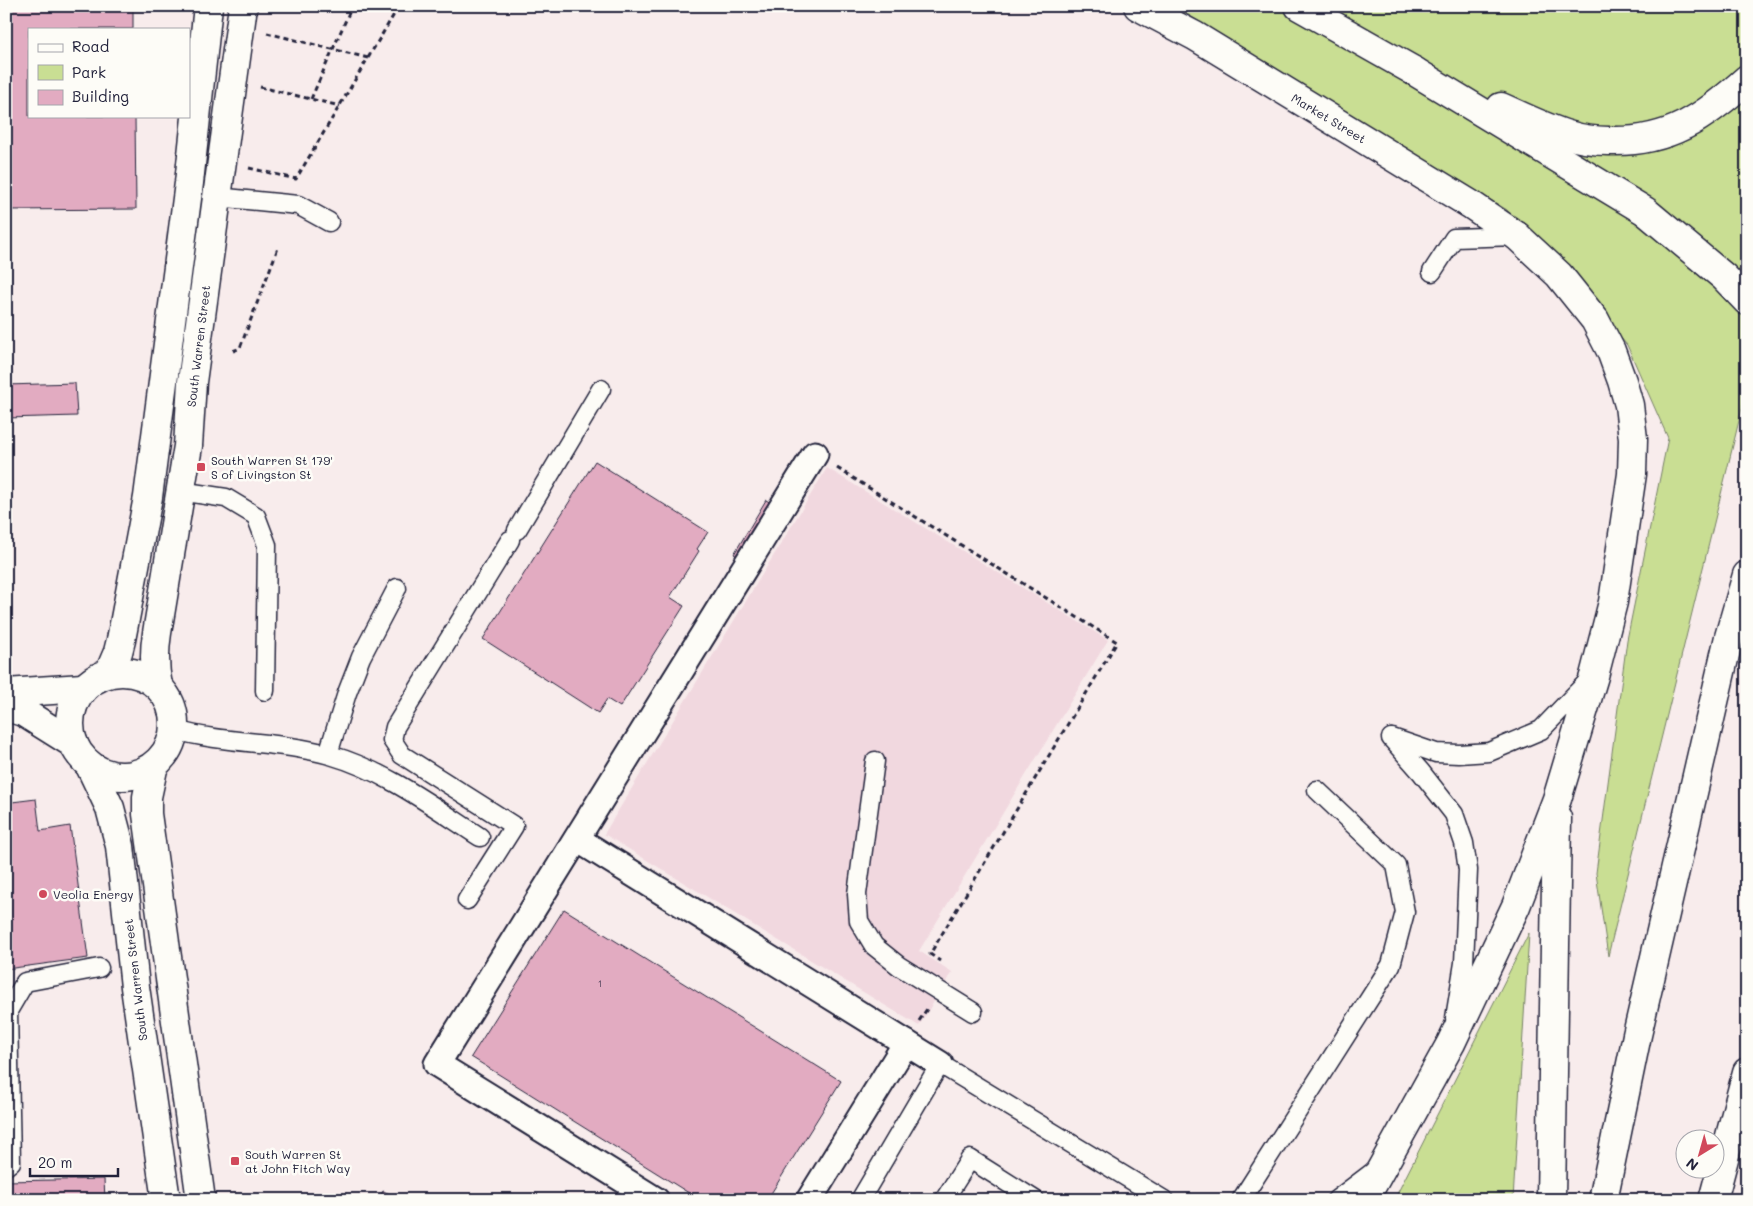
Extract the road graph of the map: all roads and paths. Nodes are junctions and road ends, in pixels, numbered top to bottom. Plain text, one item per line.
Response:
1 (208, 6) edge
2 (243, 6) edge
3 (352, 6) edge
4 (399, 6) edge
5 (1138, 6) edge
6 (1299, 6) edge
7 (266, 33) dead end
8 (333, 49) junction
9 (368, 58) junction
10 (1414, 71) junction
11 (1747, 79) edge
12 (259, 86) dead end
13 (311, 99) junction
14 (340, 106) junction
15 (246, 167) dead end
16 (217, 197) junction
17 (329, 222) dead end
18 (1517, 236) junction
19 (278, 248) dead end
20 (1432, 272) dead end
21 (1747, 301) edge
22 (233, 351) dead end
23 (601, 389) dead end
24 (815, 454) joint
25 (180, 491) junction
26 (1745, 582) edge
27 (397, 588) dead end
28 (109, 673) junction
29 (1594, 676) junction
30 (158, 686) junction
31 (84, 688) junction
32 (265, 691) dead end
33 (6, 693) edge
34 (6, 707) edge
35 (175, 730) junction
36 (74, 744) junction
37 (328, 754) junction
38 (874, 761) dead end
39 (90, 766) junction
40 (153, 769) junction
41 (1317, 790) dead end
42 (1557, 799) junction
43 (480, 837) dead end
44 (577, 839) junction
45 (467, 900) dead end
46 (99, 968) dead end
47 (938, 991) junction
48 (973, 1012) dead end
49 (906, 1043) junction
50 (1451, 1043) junction
51 (940, 1064) junction
52 (1747, 1072) edge
53 (1385, 1162) junction
54 (6, 1166) edge
55 (166, 1200) edge
56 (201, 1200) edge
57 (656, 1200) edge
58 (809, 1200) edge
59 (860, 1200) edge
60 (944, 1200) edge
61 (1035, 1200) edge
62 (1164, 1200) edge
63 (1241, 1200) edge
64 (1336, 1200) edge
65 (1364, 1200) edge
66 (1550, 1200) edge
67 (1603, 1200) edge
68 (1713, 1200) edge

1 - 28 main road
2 - 16 main road, South Warren Street
3 - 8 path
4 - 9 path
5 - 18 main road, Market Street
6 - 10 main road
7 - 8 path
8 - 9 path
8 - 13 path
9 - 14 path
10 - 11 main road
10 - 21 main road
12 - 13 path
13 - 14 path
14 - 15 path
16 - 17 lane
16 - 25 main road, South Warren Street
18 - 20 lane
18 - 29 main road, Market Street
19 - 22 path
23 - 45 lane
24 - 44 street
24 - 47 path
25 - 30 main road, South Warren Street
25 - 32 lane
26 - 67 main road
27 - 37 lane
28 - 30 main road
28 - 31 main road
29 - 42 main road, Market Street
29 - 50 lane
30 - 35 main road
31 - 33 main road
31 - 36 main road
34 - 36 main road
35 - 37 lane
35 - 40 main road
36 - 39 main road
37 - 43 lane
38 - 47 lane
39 - 40 main road
39 - 55 main road, South Warren Street
40 - 56 main road
41 - 63 lane
42 - 50 main road
42 - 66 main road
44 - 49 street
44 - 57 street
46 - 54 lane
47 - 48 lane
47 - 49 path
49 - 51 street
49 - 58 street
50 - 53 main road
51 - 59 lane
51 - 62 lane
52 - 68 main road
53 - 64 lane
53 - 65 main road
60 - 61 lane

